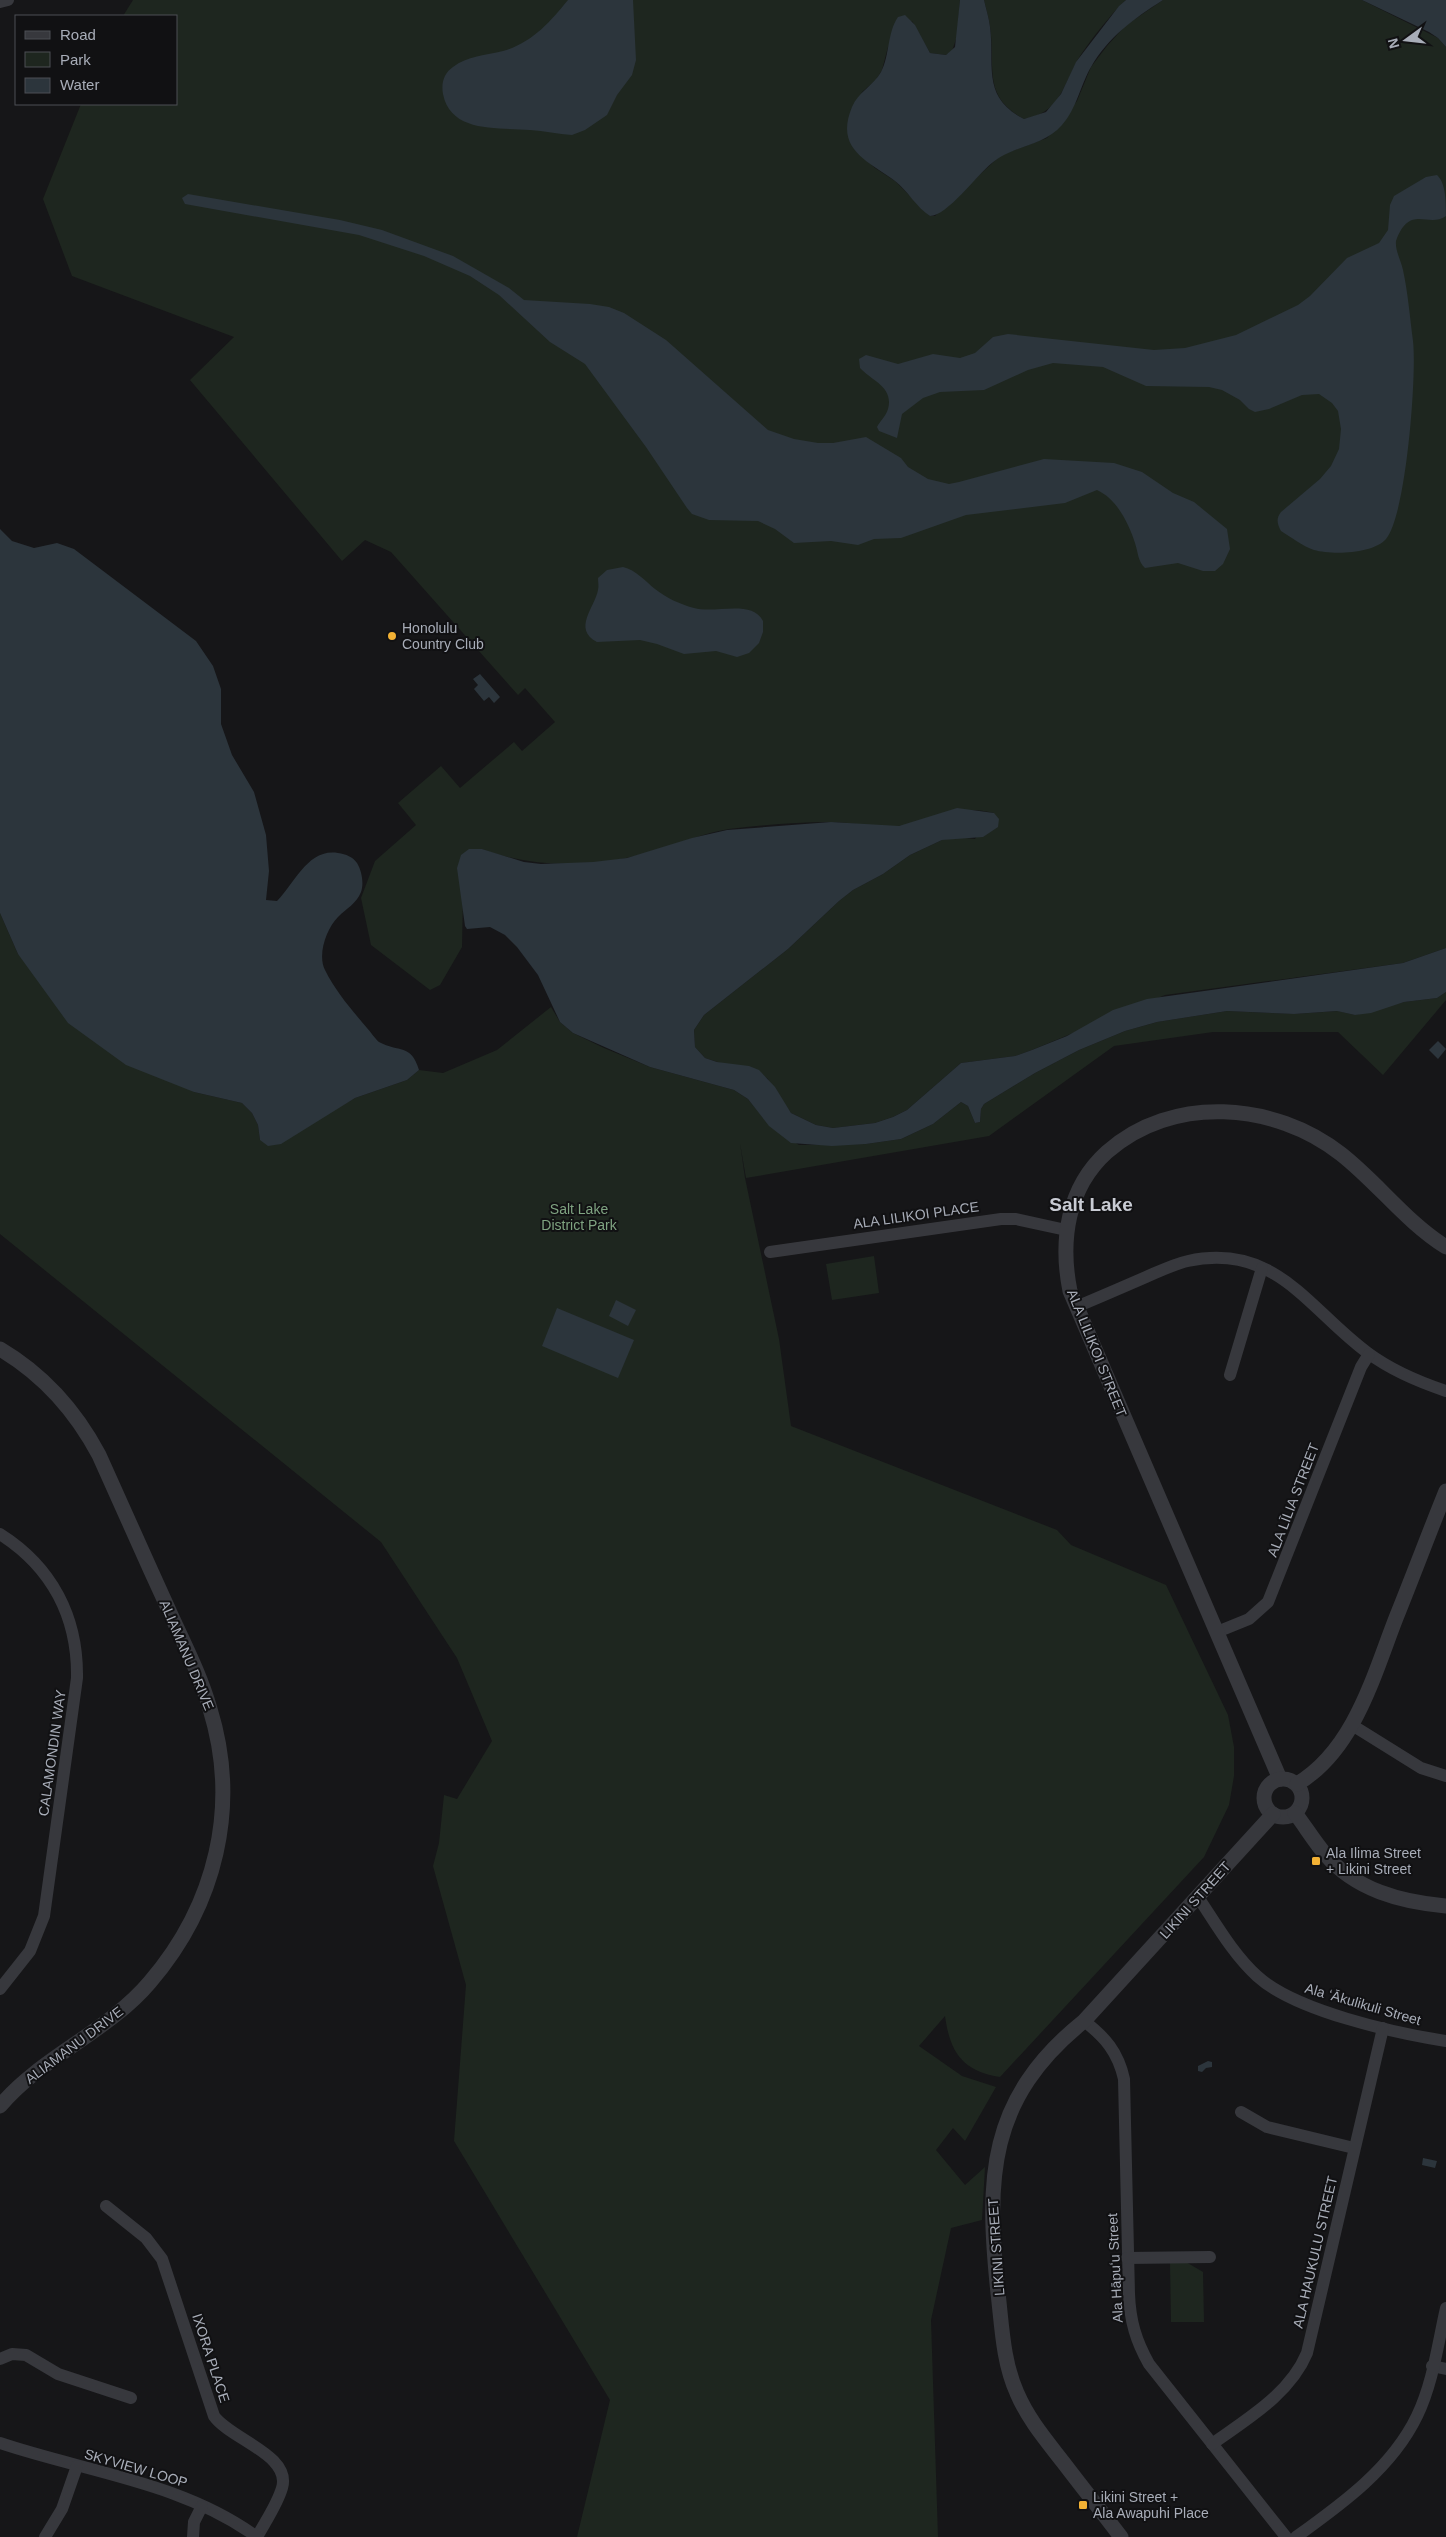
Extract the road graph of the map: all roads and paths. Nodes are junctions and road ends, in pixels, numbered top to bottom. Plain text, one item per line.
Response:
1 (8, 0) edge
2 (0, 2) edge
3 (1066, 1230) junction
4 (1446, 1247) edge
5 (770, 1252) dead end
6 (1262, 1268) junction
7 (1076, 1307) junction
8 (1, 1351) edge
9 (1369, 1354) junction
10 (1230, 1375) dead end
11 (1446, 1391) edge
12 (1446, 1491) edge
13 (1441, 1520) edge
14 (0, 1534) edge
15 (1217, 1632) junction
16 (1352, 1725) junction
17 (1446, 1776) edge
18 (1280, 1779) junction
19 (1297, 1784) junction
20 (1295, 1813) junction
21 (1273, 1814) junction
22 (1198, 1897) junction
23 (1446, 1906) edge
24 (0, 1989) edge
25 (1084, 2021) junction
26 (1383, 2028) junction
27 (1446, 2041) edge
28 (0, 2106) edge
29 (1241, 2112) dead end
30 (1354, 2148) junction
31 (106, 2206) dead end
32 (1210, 2257) dead end
33 (1128, 2258) junction
34 (1446, 2308) edge
35 (0, 2359) edge
36 (1432, 2366) junction
37 (1446, 2369) edge
38 (132, 2398) dead end
39 (0, 2443) edge
40 (1212, 2444) junction
41 (77, 2466) junction
42 (202, 2506) junction
43 (44, 2537) edge
44 (192, 2537) edge
45 (257, 2537) edge
46 (1121, 2537) edge
47 (1286, 2537) edge
48 (1296, 2537) edge

1 - 2 street
3 - 4 street, ALA LILIKOI STREET
3 - 5 street, ALA LILIKOI PLACE
3 - 7 street, ALA LILIKOI STREET
6 - 7 street
6 - 9 street
6 - 10 street
7 - 15 street, ALA LILIKOI STREET
8 - 28 street, ALIAMANU DRIVE
9 - 11 street
9 - 15 street, ALA LĪLIA STREET
12 - 13 street
13 - 16 street
14 - 24 street, CALAMONDIN WAY
15 - 18 street, ALA LILIKOI STREET
16 - 17 street
16 - 19 street
18 - 19 street
18 - 21 street
19 - 20 street
20 - 21 street
20 - 23 street
21 - 22 street, LIKINI STREET
22 - 25 street, LIKINI STREET
22 - 26 street, Ala ʻĀkulikuli Street
25 - 33 street, Ala Hāpuʻu Street
25 - 46 street, LIKINI STREET
26 - 27 street, Ala ʻĀkulikuli Street
26 - 30 street, ALA HAUKULU STREET
29 - 30 street
30 - 40 street, ALA HAUKULU STREET
31 - 45 street, IXORA PLACE
32 - 33 street
33 - 40 street, Ala Hāpuʻu Street
34 - 36 street
35 - 38 street
36 - 37 street
36 - 48 street
39 - 41 street, SKYVIEW LOOP
40 - 47 street, Ala Hāpuʻu Street
41 - 42 street, SKYVIEW LOOP
41 - 43 street
42 - 44 street
42 - 45 street, SKYVIEW LOOP

